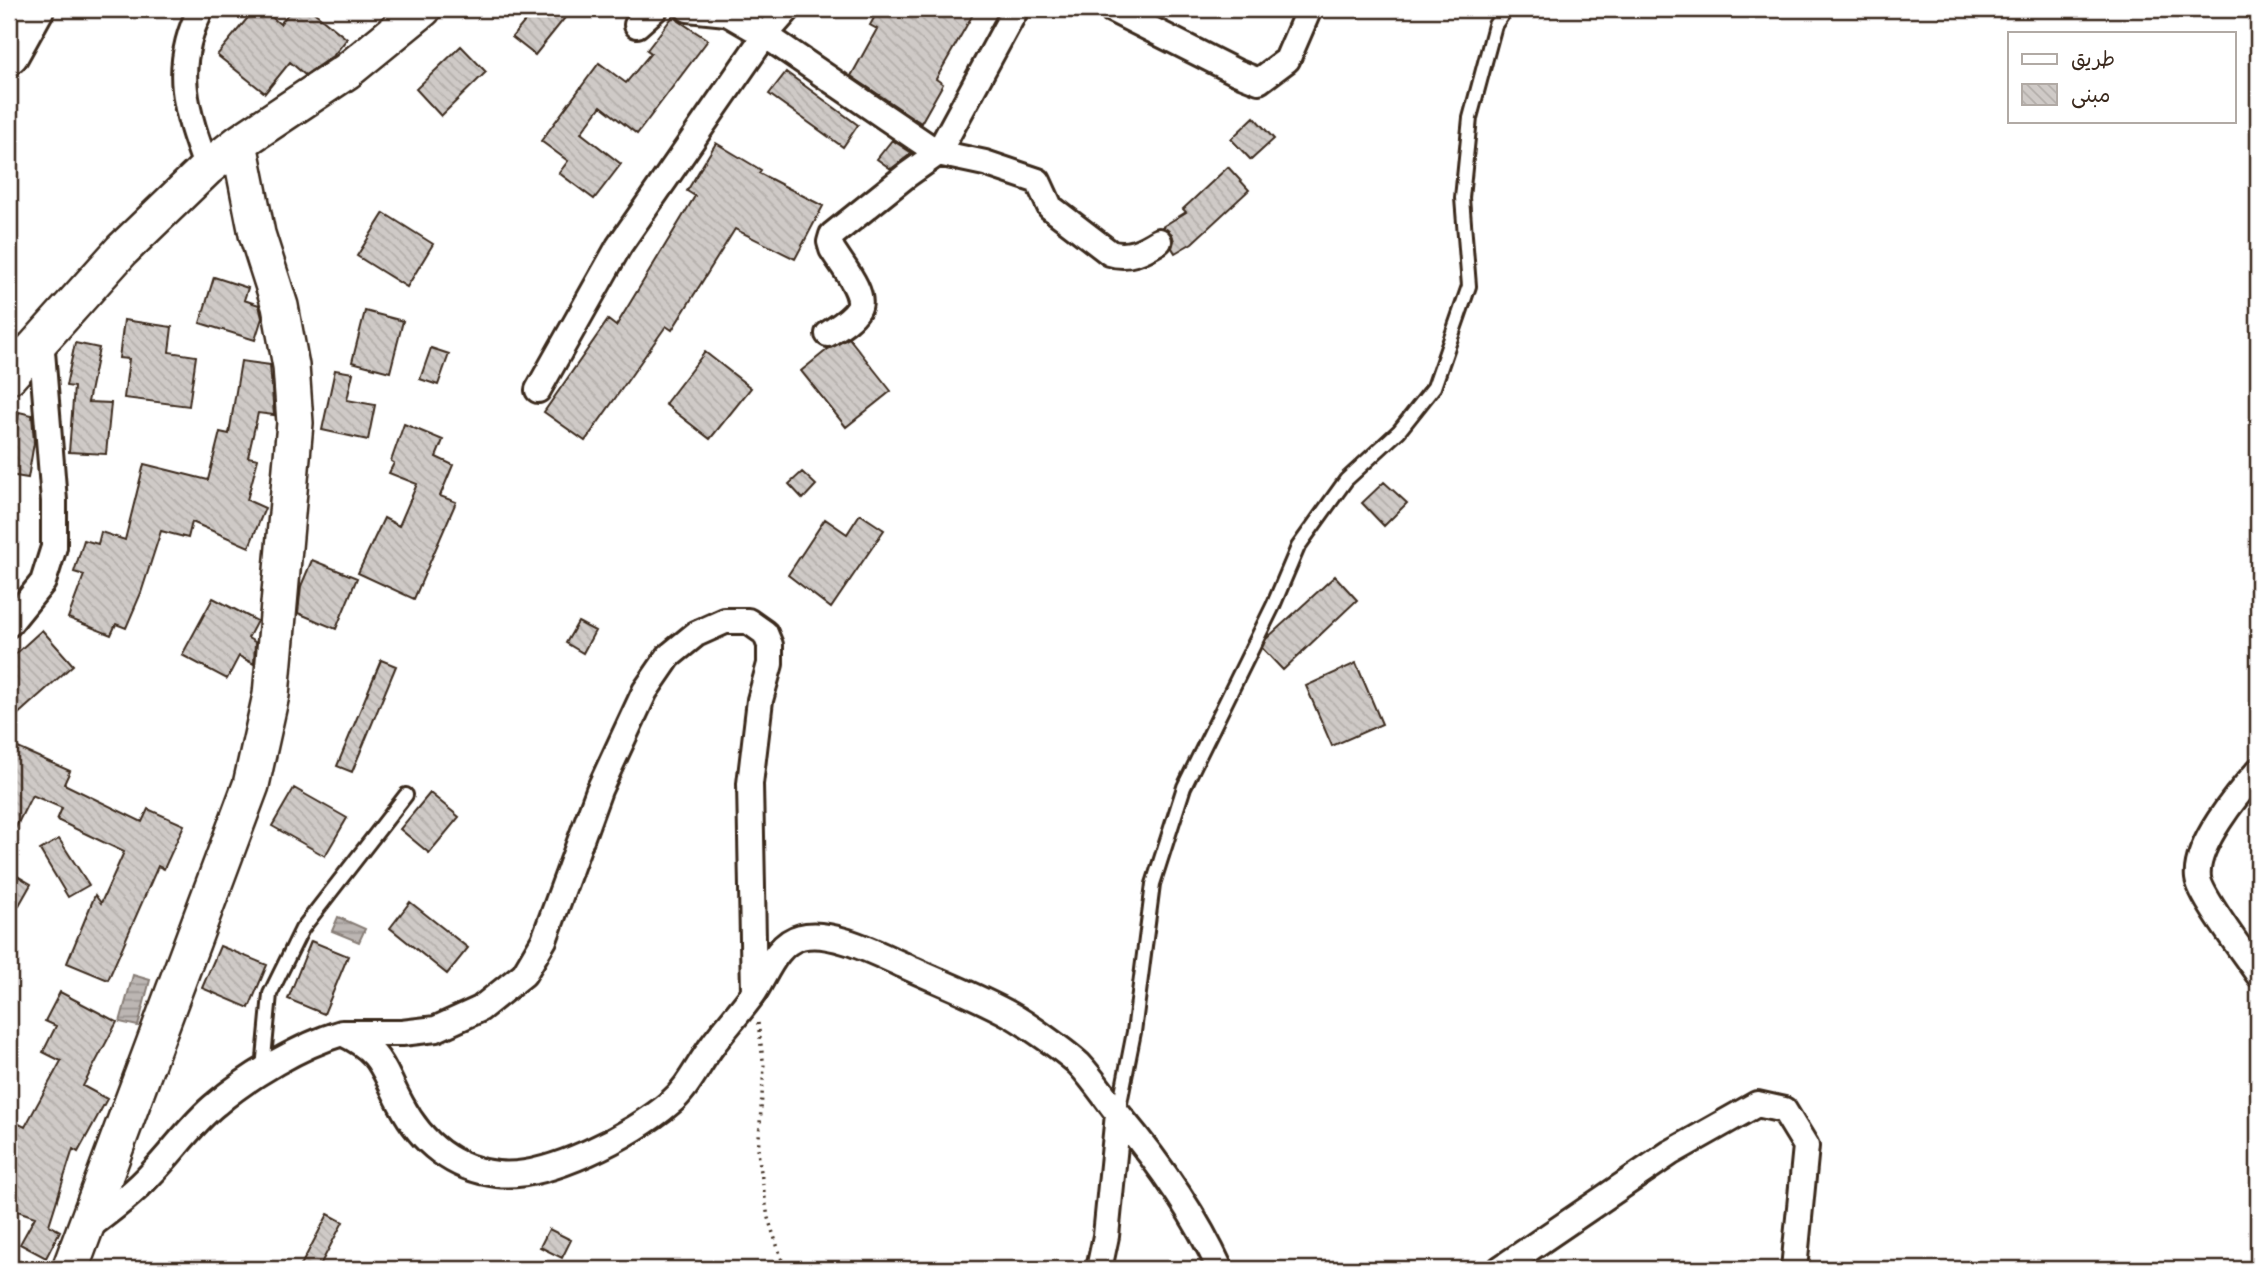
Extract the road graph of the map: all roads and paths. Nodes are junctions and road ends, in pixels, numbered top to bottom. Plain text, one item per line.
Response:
1 (34, 9) edge
2 (201, 9) edge
3 (423, 9) edge
4 (688, 9) edge
5 (788, 9) edge
6 (1016, 9) edge
7 (1111, 9) edge
8 (1309, 9) edge
9 (1506, 9) edge
10 (765, 35) junction
11 (9, 54) edge
12 (239, 144) junction
13 (938, 153) junction
14 (207, 168) junction
15 (1159, 241) dead end
16 (828, 334) dead end
17 (41, 339) junction
18 (9, 376) edge
19 (538, 390) dead end
20 (9, 624) edge
21 (2258, 771) edge
22 (406, 794) dead end
23 (2258, 974) edge
24 (754, 993) junction
25 (342, 1033) junction
26 (263, 1071) junction
27 (1118, 1114) junction
28 (85, 1230) junction
29 (70, 1269) edge
30 (785, 1269) edge
31 (1099, 1269) edge
32 (1220, 1269) edge
33 (1500, 1269) edge
34 (1794, 1269) edge

1 - 11 main road
2 - 14 street
3 - 12 main road
4 - 10 street
5 - 10 street
6 - 13 street
7 - 8 street
9 - 27 lane
10 - 13 street
10 - 19 street
12 - 14 main road
12 - 28 main road
13 - 15 street
13 - 16 street
14 - 17 main road
17 - 18 main road
17 - 20 street
21 - 23 street
22 - 26 lane
24 - 25 street
24 - 25 street
24 - 27 street
24 - 30 path
25 - 26 street
26 - 28 street
27 - 31 street
27 - 32 street
28 - 29 main road
33 - 34 street

